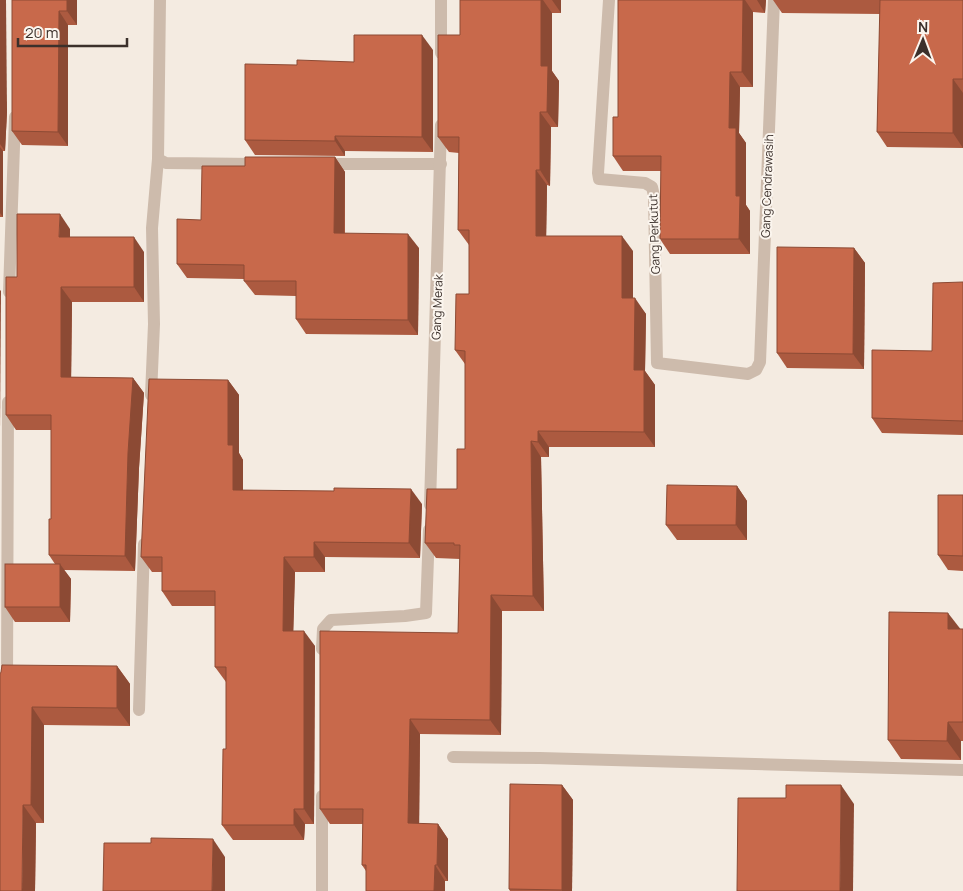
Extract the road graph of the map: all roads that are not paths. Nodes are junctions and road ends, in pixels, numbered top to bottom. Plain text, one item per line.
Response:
1 (160, 0) edge
2 (441, 0) edge
3 (609, 0) edge
4 (774, 0) edge
5 (441, 66) edge
6 (15, 103) edge
7 (441, 113) edge
8 (158, 159) junction
9 (276, 164) edge
10 (315, 164) edge
11 (441, 164) junction
12 (9, 308) edge
13 (756, 370) joint
14 (8, 388) edge
15 (150, 410) edge
16 (145, 536) edge
17 (322, 662) edge
18 (7, 687) edge
19 (138, 710) dead end
20 (453, 757) dead end
21 (963, 770) edge
22 (322, 782) edge
23 (322, 891) edge

1 - 8 street
2 - 5 street
3 - 13 street, Gang Perkutut
4 - 13 street, Gang Cendrawasih
6 - 12 street
7 - 11 street, Gang Merak
8 - 9 street
8 - 15 street
10 - 11 street
11 - 17 street, Gang Merak
14 - 18 street
16 - 19 street
20 - 21 street
22 - 23 street

